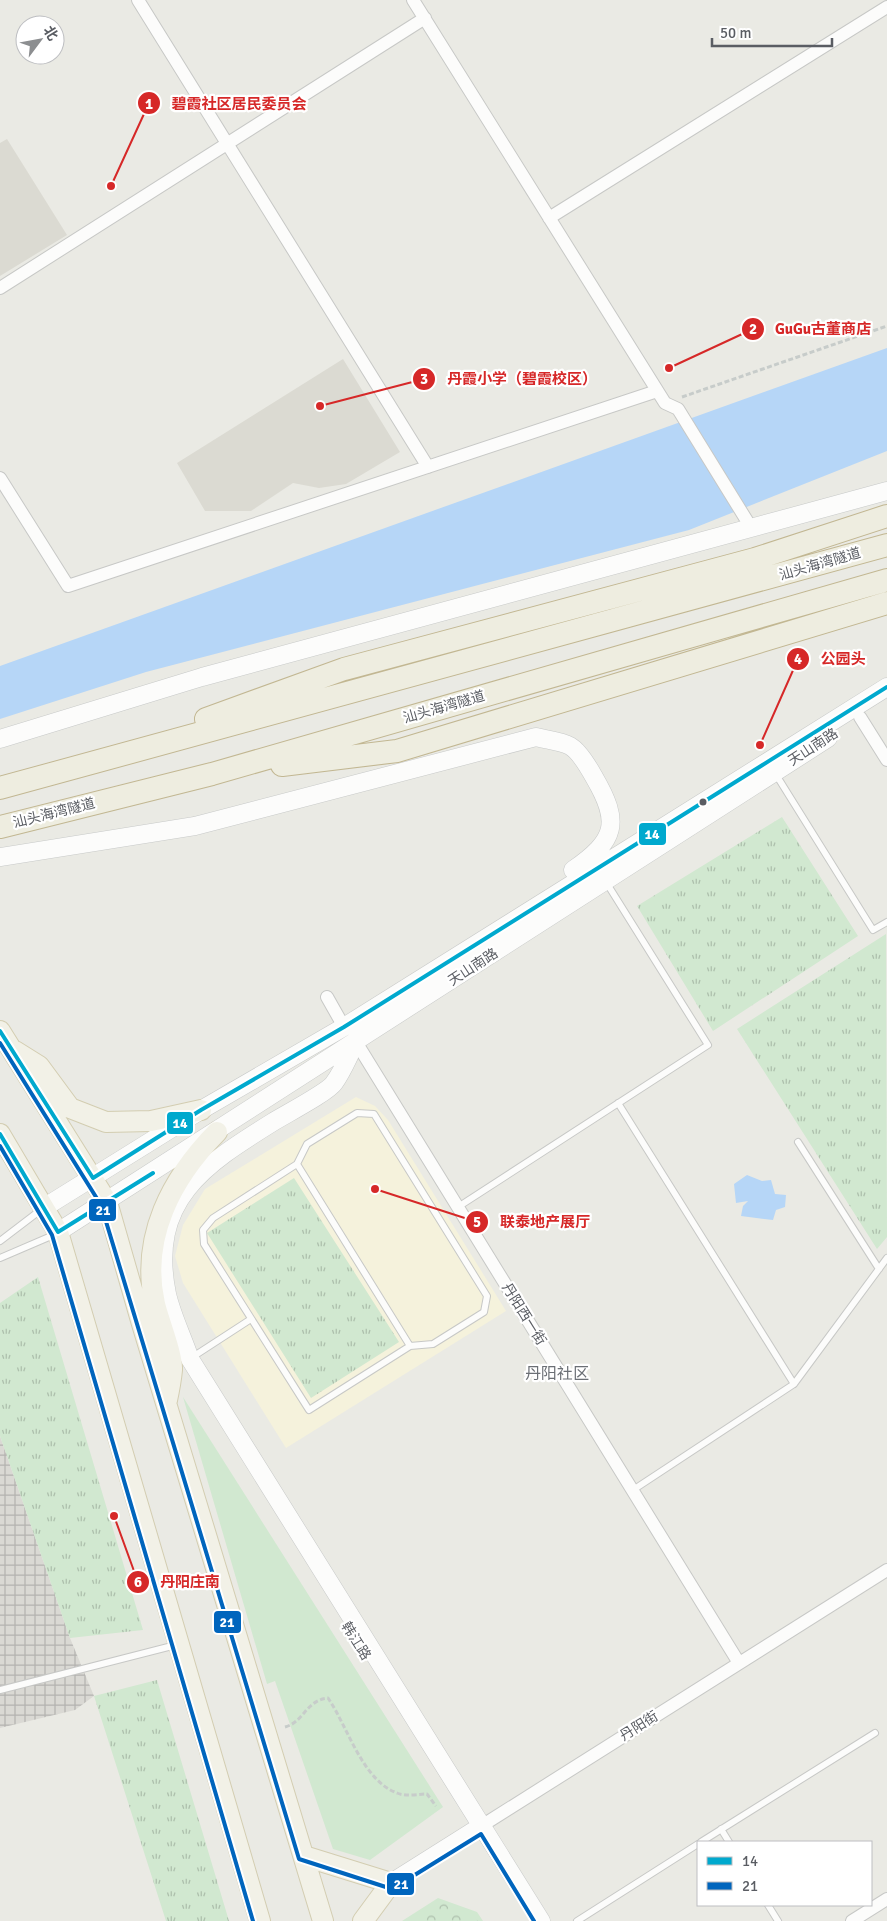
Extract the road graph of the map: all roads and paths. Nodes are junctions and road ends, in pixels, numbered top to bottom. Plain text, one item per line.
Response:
1 (138, 0) edge
2 (413, 0) edge
3 (887, 7) edge
4 (425, 18) junction
5 (227, 144) junction
6 (549, 218) junction
7 (0, 288) edge
8 (887, 326) edge
9 (658, 391) junction
10 (665, 403) junction
11 (428, 467) junction
12 (0, 478) edge
13 (887, 491) edge
14 (887, 516) edge
15 (748, 524) junction
16 (887, 544) edge
17 (887, 580) edge
18 (887, 604) edge
19 (887, 687) edge
20 (887, 701) edge
21 (860, 717) junction
22 (0, 739) edge
23 (887, 760) edge
24 (774, 772) junction
25 (212, 774) junction
26 (46, 777) junction
27 (0, 788) edge
28 (0, 827) edge
29 (0, 857) edge
30 (606, 881) junction
31 (887, 922) edge
32 (505, 926) junction
33 (327, 997) dead end
34 (344, 1027) junction
35 (0, 1031) edge
36 (356, 1042) junction
37 (11, 1049) junction
38 (618, 1103) junction
39 (201, 1110) junction
40 (217, 1132) junction
41 (0, 1134) edge
42 (798, 1142) dead end
43 (297, 1164) junction
44 (93, 1178) junction
45 (107, 1202) junction
46 (45, 1207) junction
47 (458, 1207) junction
48 (58, 1232) junction
49 (0, 1241) edge
50 (0, 1258) edge
51 (887, 1258) edge
52 (879, 1269) junction
53 (251, 1319) junction
54 (410, 1346) junction
55 (190, 1359) junction
56 (794, 1384) junction
57 (166, 1405) junction
58 (633, 1490) junction
59 (887, 1570) edge
60 (179, 1644) junction
61 (739, 1663) junction
62 (0, 1690) edge
63 (285, 1728) dead end
64 (875, 1733) dead end
65 (436, 1806) dead end
66 (478, 1828) junction
67 (721, 1829) junction
68 (702, 1841) edge
69 (728, 1841) edge
70 (697, 1844) edge
71 (304, 1856) junction
72 (391, 1883) junction
73 (887, 1899) edge
74 (769, 1906) edge
75 (260, 1921) edge
76 (323, 1921) edge
77 (363, 1921) edge
78 (529, 1921) edge
79 (541, 1921) edge
80 (577, 1921) edge
81 (778, 1921) edge
82 (852, 1921) edge

1 - 5 street
2 - 4 street
3 - 6 street
4 - 5 street
4 - 6 street
5 - 7 street
5 - 11 street
6 - 9 street
8 - 10 path
9 - 10 street
9 - 11 street
10 - 15 street
11 - 12 street
13 - 15 main road
14 - 26 highway
15 - 22 main road
16 - 26 highway, 汕头海湾隧道
17 - 25 highway, 汕头海湾隧道
18 - 25 highway
19 - 32 main road, 天山南路
20 - 21 main road, 天山南路
21 - 23 street
21 - 24 main road, 天山南路
24 - 30 main road, 天山南路
24 - 31 lane
25 - 28 highway, 汕头海湾隧道
26 - 27 highway, 汕头海湾隧道
29 - 32 main road
30 - 36 main road, 天山南路
30 - 38 lane
32 - 34 main road, 天山南路
33 - 34 street
34 - 39 main road, 天山南路
35 - 37 main road
36 - 40 main road, 天山南路
36 - 47 street, 丹阳西一街
36 - 55 main road
37 - 39 main road
37 - 44 main road
38 - 47 lane
38 - 56 lane
39 - 44 main road, 天山南路
40 - 45 main road, 天山南路
40 - 57 main road
41 - 46 main road
42 - 52 lane
43 - 53 lane
43 - 54 lane
43 - 54 lane
44 - 45 main road
44 - 46 main road, 天山南路
45 - 48 main road, 天山南路
45 - 57 main road
46 - 48 main road
46 - 49 lane
47 - 58 street, 丹阳西一街
48 - 50 lane
48 - 60 main road
51 - 52 lane
52 - 56 lane
53 - 54 lane
53 - 55 lane
55 - 66 main road, 韩江路
55 - 66 main road, 韩江路
56 - 58 lane
57 - 71 main road
58 - 61 street, 丹阳西一街
59 - 61 street, 丹阳街
60 - 62 lane
60 - 75 main road
61 - 66 street, 丹阳街
63 - 65 path
64 - 67 lane
66 - 72 main road, 丹阳街
66 - 78 main road, 韩江路
66 - 79 main road, 韩江路
67 - 68 lane
67 - 69 lane
70 - 80 lane
71 - 72 main road
71 - 76 main road
72 - 77 main road
73 - 82 street
74 - 81 lane

